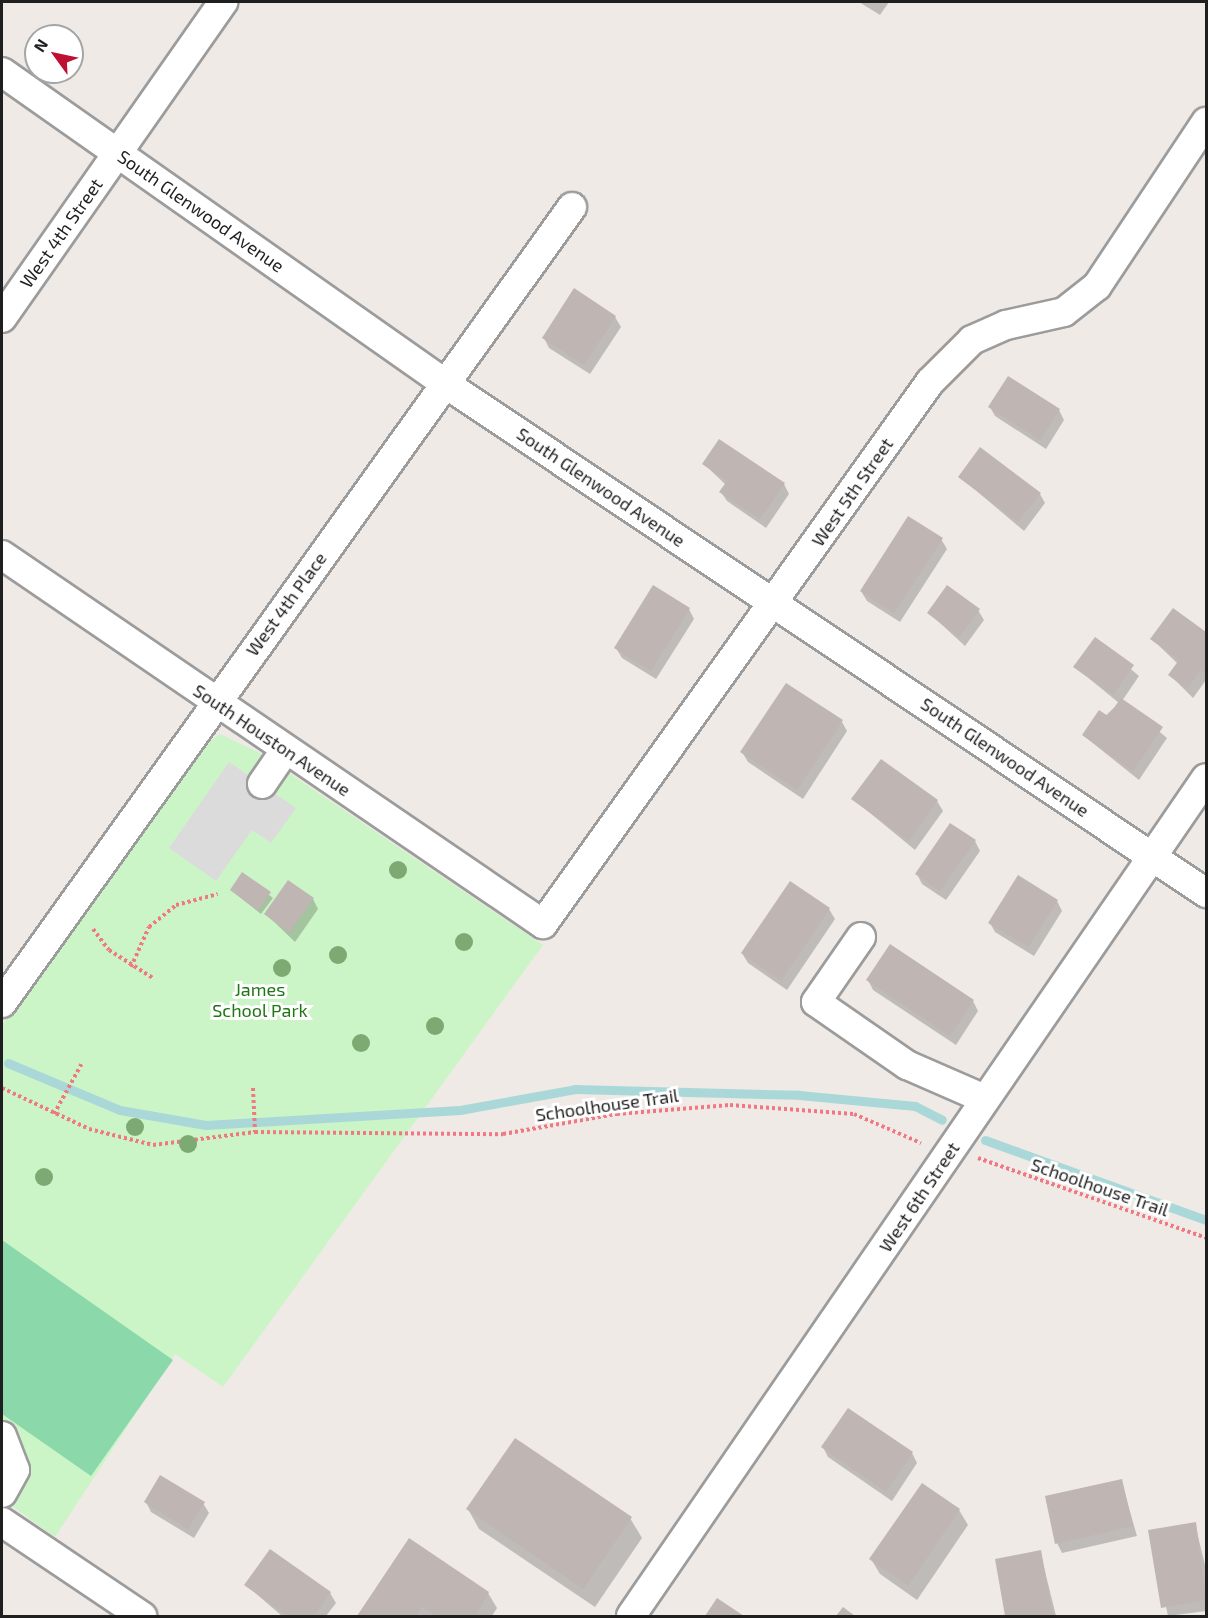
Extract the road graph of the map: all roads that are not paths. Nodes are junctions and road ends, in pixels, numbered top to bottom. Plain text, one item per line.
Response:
1 (223, 2) edge
2 (2, 72) edge
3 (1206, 122) edge
4 (118, 152) junction
5 (572, 207) dead end
6 (2, 318) edge
7 (446, 384) junction
8 (2, 555) edge
9 (774, 602) junction
10 (216, 701) junction
11 (286, 749) junction
12 (1206, 778) edge
13 (262, 784) dead end
14 (1152, 856) junction
15 (1206, 893) edge
16 (543, 924) joint
17 (861, 937) dead end
18 (2, 1003) edge
19 (985, 1100) junction
20 (2, 1436) edge
21 (2, 1493) edge
22 (2, 1522) edge
23 (105, 1606) edge
24 (141, 1617) edge
25 (631, 1617) edge

1 - 4 street, West 4th Street
2 - 4 street, South Glenwood Avenue
3 - 9 street, West 5th Street
4 - 6 street, West 4th Street
4 - 7 street, South Glenwood Avenue
5 - 7 street, West 4th Place
7 - 9 street, South Glenwood Avenue
7 - 10 street, West 4th Place
8 - 10 street, South Houston Avenue
9 - 14 street, South Glenwood Avenue
9 - 16 street, West 5th Street
10 - 11 street, South Houston Avenue
10 - 18 street, West 4th Place
11 - 13 street
11 - 16 street, South Houston Avenue
12 - 14 street, West 6th Street
14 - 15 street, South Glenwood Avenue
14 - 19 street, West 6th Street
17 - 19 street
19 - 25 street, West 6th Street
20 - 21 street
22 - 23 street
23 - 24 street

